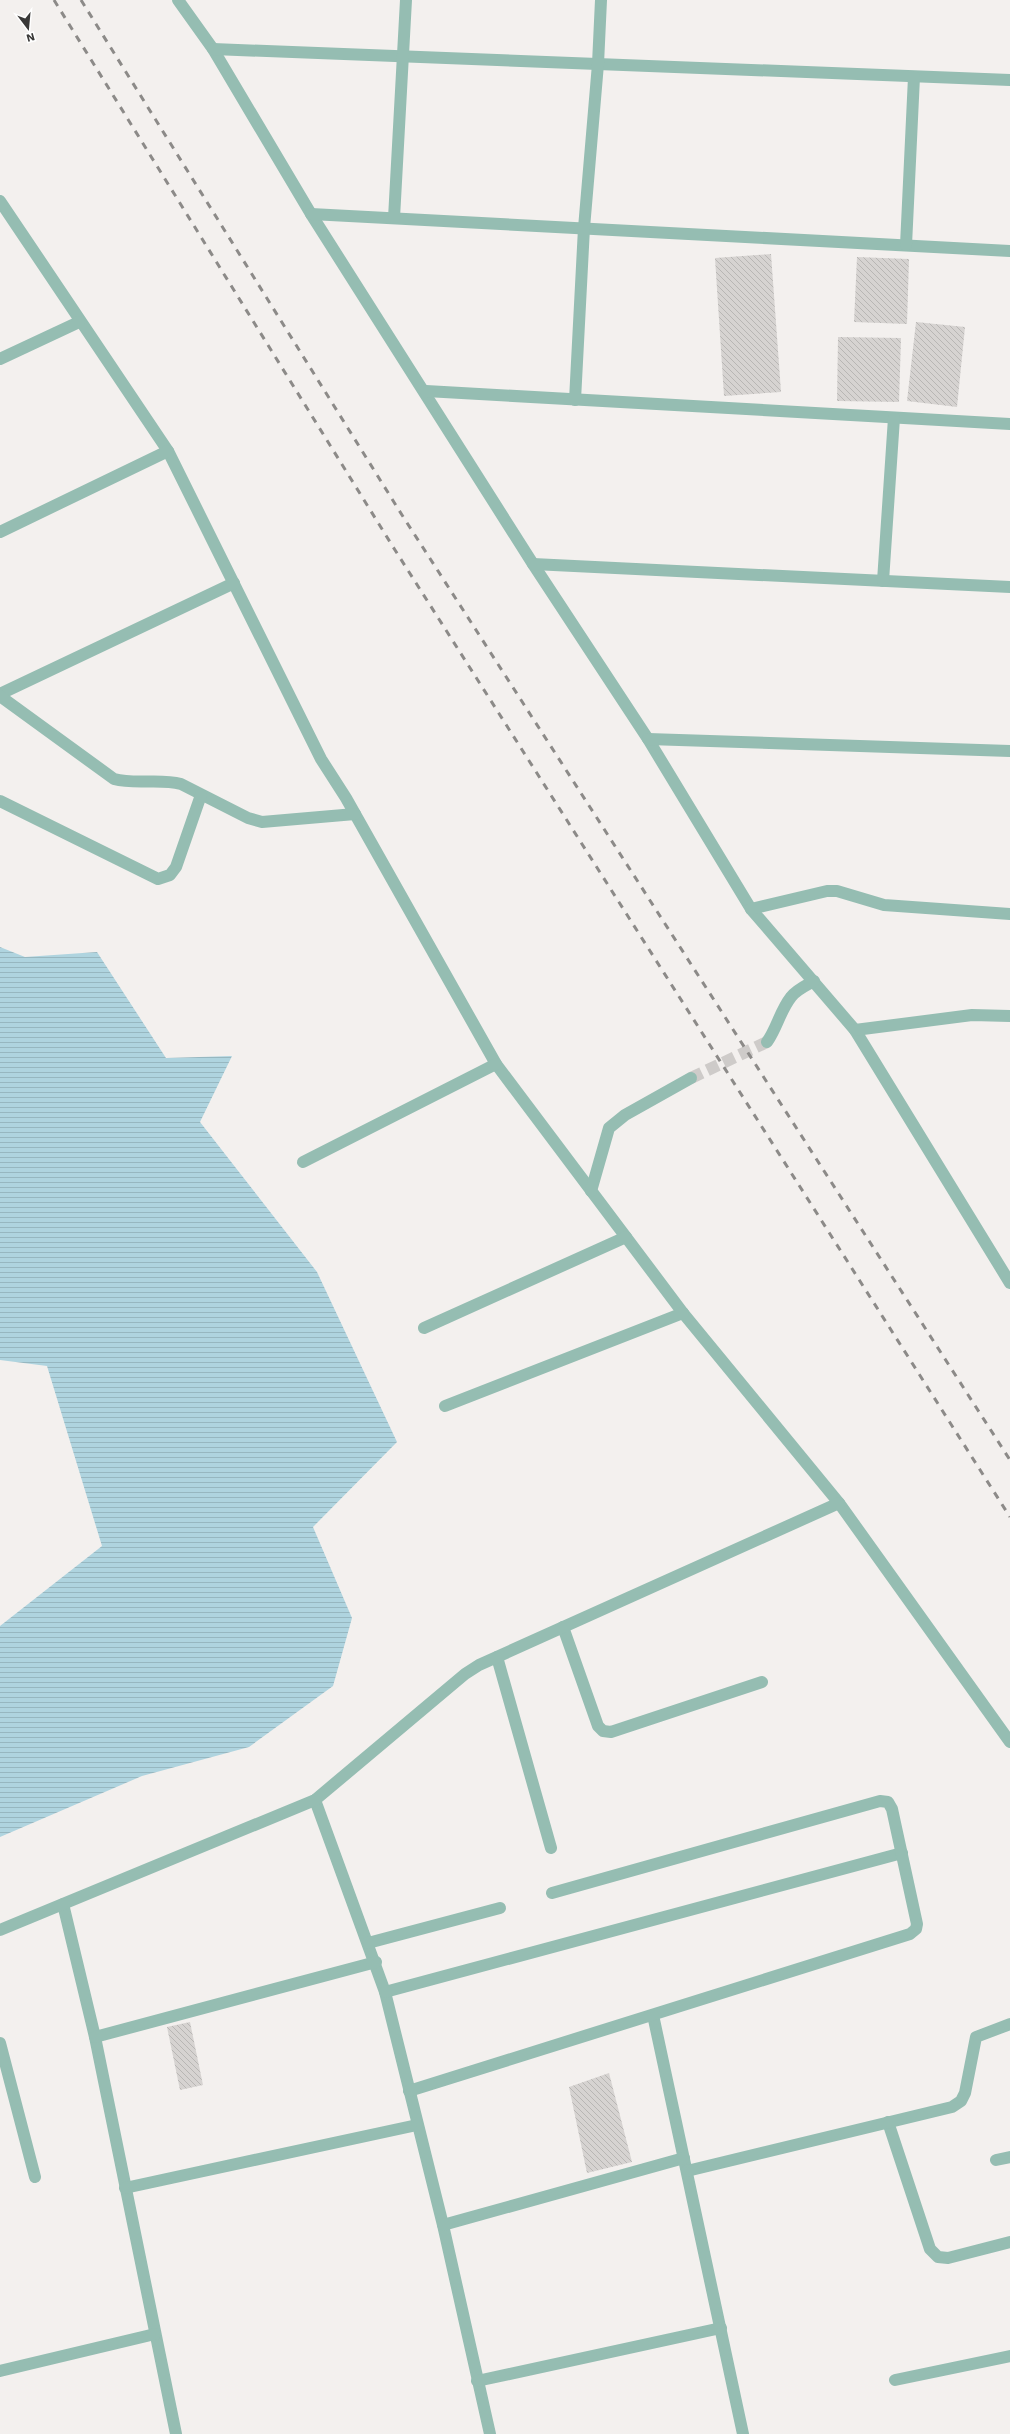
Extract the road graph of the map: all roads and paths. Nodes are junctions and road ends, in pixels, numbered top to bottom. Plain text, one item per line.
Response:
1 (178, 0) edge
2 (406, 0) edge
3 (601, 0) edge
4 (213, 49) junction
5 (403, 57) junction
6 (598, 64) junction
7 (914, 77) junction
8 (1010, 80) edge
9 (1, 203) edge
10 (311, 214) junction
11 (394, 218) junction
12 (584, 228) junction
13 (906, 245) junction
14 (1010, 251) edge
15 (79, 322) junction
16 (0, 359) edge
17 (426, 391) junction
18 (575, 400) junction
19 (894, 418) junction
20 (1010, 424) edge
21 (168, 452) junction
22 (0, 532) edge
23 (533, 564) junction
24 (883, 581) junction
25 (234, 583) junction
26 (1010, 587) edge
27 (0, 695) edge
28 (648, 739) junction
29 (1010, 751) edge
30 (201, 795) junction
31 (0, 801) edge
32 (355, 814) junction
33 (751, 909) junction
34 (1010, 914) edge
35 (814, 981) junction
36 (1010, 1016) edge
37 (856, 1030) junction
38 (767, 1042) tunnel mouth
39 (496, 1064) junction
40 (691, 1078) tunnel mouth
41 (303, 1162) dead end
42 (591, 1191) junction
43 (626, 1237) junction
44 (1010, 1283) edge
45 (683, 1313) junction
46 (424, 1328) dead end
47 (445, 1406) dead end
48 (839, 1503) junction
49 (563, 1627) junction
50 (496, 1656) junction
51 (762, 1682) dead end
52 (1010, 1742) edge
53 (315, 1800) junction
54 (551, 1848) dead end
55 (902, 1853) junction
56 (552, 1893) dead end
57 (63, 1904) junction
58 (500, 1908) dead end
59 (0, 1930) edge
60 (368, 1943) junction
61 (376, 1962) junction
62 (385, 1992) junction
63 (653, 2015) junction
64 (1010, 2024) edge
65 (95, 2037) junction
66 (0, 2042) edge
67 (409, 2092) junction
68 (888, 2122) junction
69 (417, 2125) junction
70 (1010, 2157) edge
71 (684, 2158) junction
72 (996, 2160) dead end
73 (688, 2171) junction
74 (35, 2177) dead end
75 (125, 2188) junction
76 (443, 2225) junction
77 (1010, 2244) edge
78 (721, 2328) junction
79 (155, 2334) junction
80 (1010, 2356) edge
81 (0, 2371) edge
82 (895, 2380) dead end
83 (477, 2381) junction
84 (176, 2434) edge
85 (490, 2434) edge
86 (743, 2434) edge

1 - 4 street
2 - 5 street
3 - 6 street
4 - 5 street
4 - 10 street
5 - 6 street
5 - 11 street
6 - 7 street
6 - 12 street
7 - 8 street
7 - 13 street
9 - 15 street
10 - 11 street
10 - 17 street
11 - 12 street
12 - 13 street
12 - 18 street
13 - 14 street
15 - 16 street
15 - 21 street
17 - 18 street
17 - 23 street
18 - 19 street
19 - 20 street
19 - 24 street
21 - 22 street
21 - 25 street
23 - 24 street
23 - 28 street
24 - 26 street
25 - 27 street
25 - 32 street
27 - 30 street
28 - 29 street
28 - 33 street
30 - 31 street
30 - 32 street
32 - 39 street
33 - 34 street
33 - 35 street
35 - 37 street
35 - 38 street
36 - 37 street
37 - 44 street
39 - 41 street
39 - 42 street
40 - 42 street
42 - 43 street
43 - 45 street
43 - 46 street
45 - 47 street
45 - 48 street
48 - 49 street
48 - 52 street
49 - 50 street
49 - 51 street
50 - 53 street
50 - 54 street
53 - 57 street
53 - 60 street
55 - 56 street
55 - 62 street
55 - 63 street
57 - 59 street
57 - 65 street
58 - 60 street
60 - 61 street
61 - 62 street
61 - 65 street
62 - 67 street
63 - 67 street
63 - 71 street
64 - 68 street
65 - 75 street
66 - 74 street
67 - 69 street
68 - 73 street
68 - 77 street
69 - 75 street
69 - 76 street
70 - 72 street
71 - 73 street
71 - 76 street
73 - 78 street
75 - 79 street
76 - 83 street
78 - 83 street
78 - 86 street
79 - 81 street
79 - 84 street
80 - 82 street
83 - 85 street

